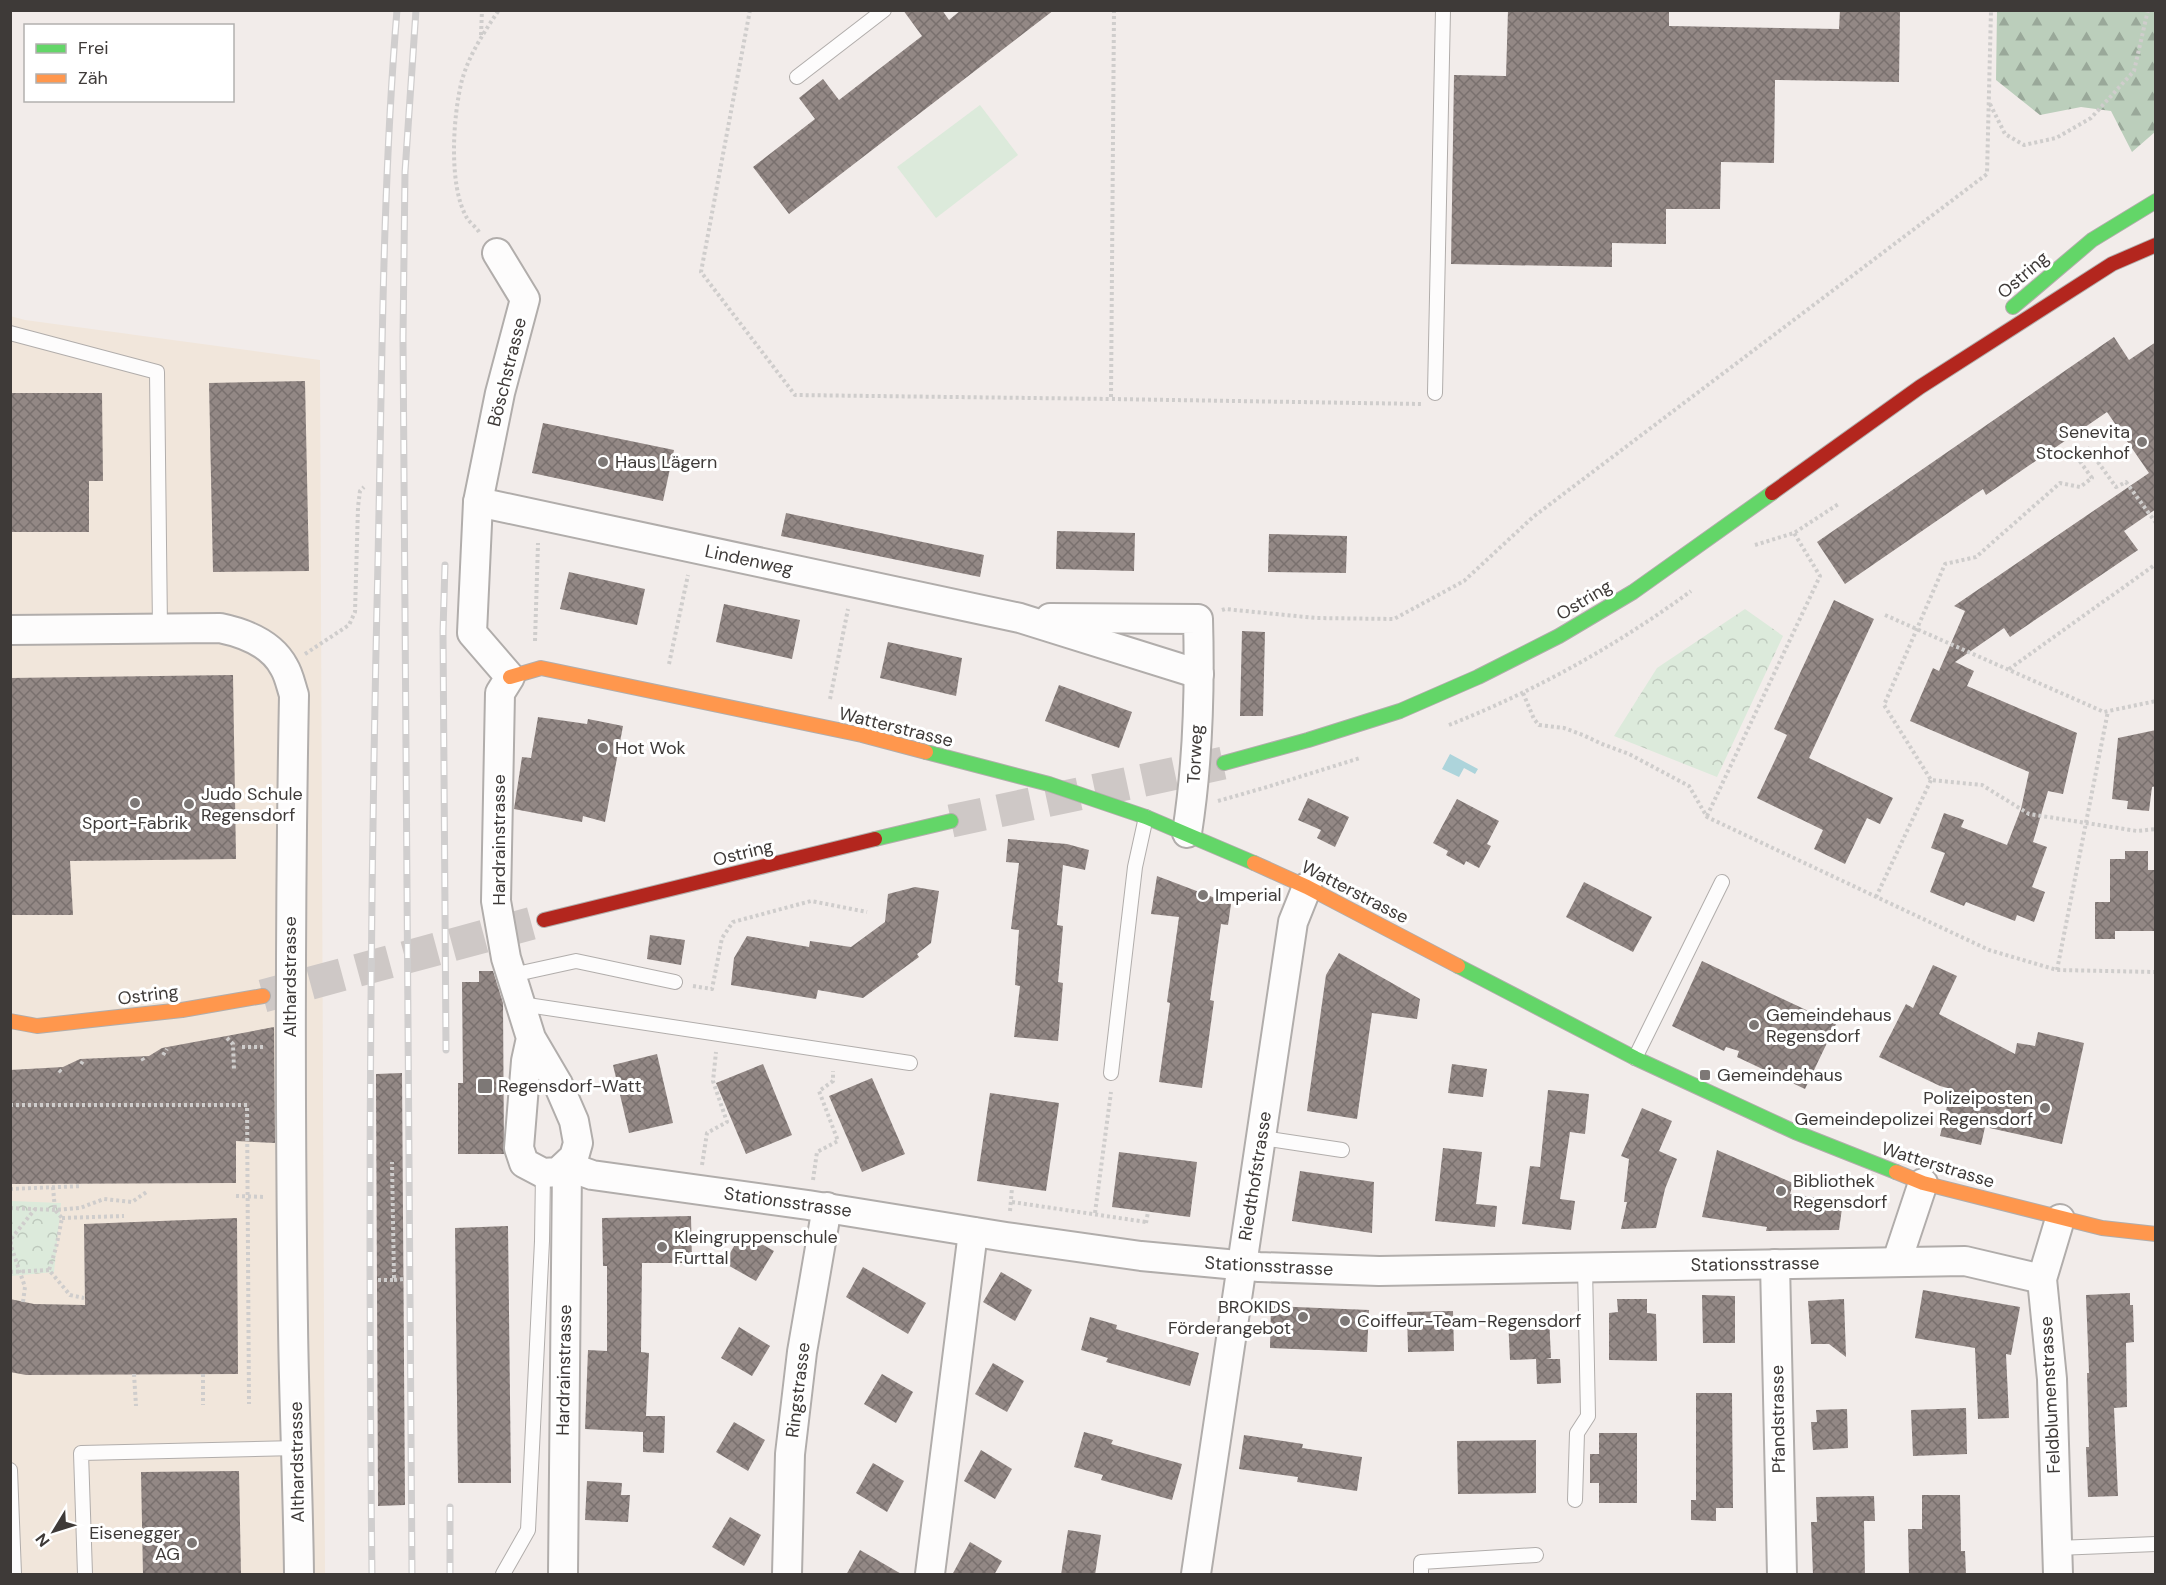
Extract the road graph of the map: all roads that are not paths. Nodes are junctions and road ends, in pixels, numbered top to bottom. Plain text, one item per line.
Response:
1 (884, 10) edge
2 (1443, 10) edge
3 (797, 77) dead end
4 (2156, 201) edge
5 (2156, 245) edge
6 (497, 254) road end
7 (10, 333) edge
8 (1920, 387) junction
9 (1435, 393) road end
10 (478, 502) junction
11 (1020, 618) junction
12 (160, 629) junction
13 (10, 630) edge
14 (1200, 674) junction
15 (510, 677) junction
16 (1224, 763) tunnel mouth
17 (1146, 817) junction
18 (951, 821) tunnel mouth
19 (1187, 833) junction
20 (1722, 882) dead end
21 (1307, 886) junction
22 (544, 920) tunnel mouth
23 (512, 975) junction
24 (675, 982) road end
25 (263, 996) tunnel mouth
26 (521, 1004) junction
27 (10, 1021) edge
28 (37, 1026) junction
29 (10, 1037) edge
30 (531, 1038) junction
31 (1635, 1058) junction
32 (910, 1063) dead end
33 (1111, 1073) road end
34 (1262, 1138) junction
35 (1342, 1150) dead end
36 (555, 1170) junction
37 (1923, 1183) junction
38 (818, 1206) junction
39 (2060, 1218) junction
40 (973, 1232) junction
41 (2156, 1234) edge
42 (1897, 1261) junction
43 (1775, 1264) junction
44 (1241, 1266) junction
45 (1585, 1268) junction
46 (2042, 1279) junction
47 (297, 1448) junction
48 (10, 1470) edge
49 (1575, 1500) dead end
50 (2156, 1544) edge
51 (1536, 1555) dead end
52 (2057, 1561) edge
53 (15, 1575) edge
54 (85, 1575) edge
55 (299, 1575) edge
56 (503, 1575) edge
57 (563, 1575) edge
58 (787, 1575) edge
59 (930, 1575) edge
60 (1196, 1575) edge
61 (1421, 1575) edge
62 (1782, 1575) edge

1 - 3 lane
2 - 9 lane
4 - 8 main road, Ostring
5 - 8 main road, Ostring
6 - 10 street, Böschstrasse
7 - 12 lane
8 - 16 main road, Ostring
10 - 11 street, Lindenweg
10 - 15 street, Böschstrasse
11 - 14 street, Lindenweg
11 - 14 street, Lindenweg
12 - 13 street, Althardstrasse
12 - 47 street, Althardstrasse
14 - 19 street, Torweg
15 - 17 main road, Watterstrasse
15 - 23 street, Hardrainstrasse
17 - 19 main road, Watterstrasse
17 - 33 lane
18 - 22 main road, Ostring
19 - 21 main road, Watterstrasse
20 - 31 lane
21 - 31 main road, Watterstrasse
21 - 34 street, Riedthofstrasse
23 - 24 lane
23 - 26 street, Hardrainstrasse
25 - 28 main road, Ostring
26 - 30 street, Hardrainstrasse
26 - 32 lane
27 - 28 main road, Ostring
28 - 29 main road, Ostring
30 - 36 street, Hardrainstrasse
30 - 36 street, Hardrainstrasse
31 - 37 main road, Watterstrasse
34 - 35 lane
34 - 44 street, Riedthofstrasse
36 - 38 street, Stationsstrasse
36 - 56 lane
36 - 57 street, Hardrainstrasse
37 - 39 main road, Watterstrasse
37 - 42 street
38 - 40 street, Stationsstrasse
38 - 58 street, Ringstrasse
39 - 41 main road, Watterstrasse
39 - 46 street, Feldblumenstrasse
40 - 44 street, Stationsstrasse
40 - 59 street
42 - 43 street, Stationsstrasse
42 - 46 street, Stationsstrasse
43 - 45 street, Stationsstrasse
43 - 62 street, Pfandstrasse
44 - 45 street, Stationsstrasse
44 - 60 street, Riedthofstrasse
45 - 49 lane
46 - 52 street, Feldblumenstrasse
47 - 54 lane
47 - 55 street, Althardstrasse
48 - 53 lane
50 - 52 lane
51 - 61 lane

